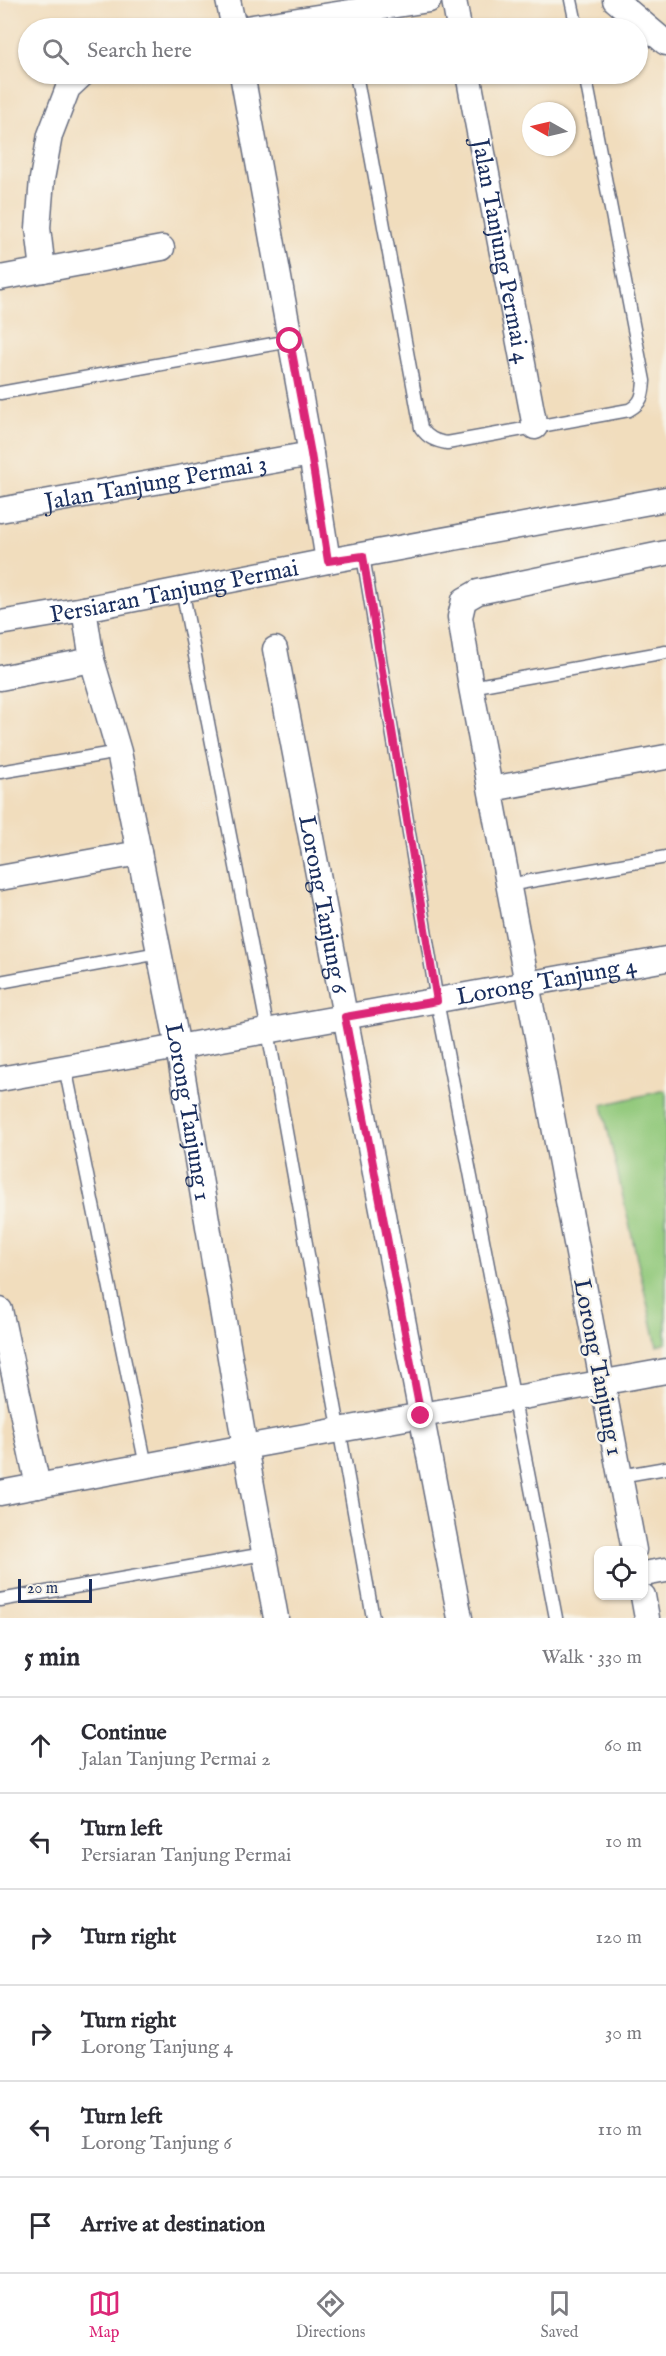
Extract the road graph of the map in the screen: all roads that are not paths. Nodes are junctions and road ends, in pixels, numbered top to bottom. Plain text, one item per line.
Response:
1 (228, 0) edge
2 (429, 0) edge
3 (454, 0) edge
4 (571, 0) edge
5 (615, 0) edge
6 (232, 18) edge
7 (359, 18) edge
8 (457, 18) edge
9 (575, 18) edge
10 (636, 18) edge
11 (648, 28) edge
12 (666, 43) edge
13 (72, 84) edge
14 (244, 84) edge
15 (358, 84) edge
16 (470, 84) edge
17 (587, 84) edge
18 (162, 248) dead end
19 (43, 270) junction
20 (0, 278) edge
21 (290, 341) junction
22 (0, 393) edge
23 (535, 427) junction
24 (311, 454) junction
25 (666, 499) edge
26 (0, 510) edge
27 (666, 553) edge
28 (363, 556) junction
29 (328, 561) junction
30 (182, 589) junction
31 (84, 609) junction
32 (0, 623) edge
33 (275, 649) dead end
34 (666, 652) edge
35 (92, 660) junction
36 (0, 678) edge
37 (471, 687) junction
38 (119, 752) junction
39 (666, 757) edge
40 (0, 772) edge
41 (490, 789) junction
42 (139, 852) junction
43 (666, 856) edge
44 (0, 878) edge
45 (508, 885) junction
46 (159, 953) junction
47 (666, 959) edge
48 (0, 982) edge
49 (527, 984) junction
50 (437, 1001) junction
51 (345, 1017) junction
52 (268, 1031) junction
53 (178, 1047) junction
54 (65, 1067) junction
55 (0, 1079) edge
56 (0, 1310) edge
57 (666, 1371) edge
58 (602, 1382) junction
59 (514, 1398) junction
60 (421, 1416) junction
61 (339, 1430) junction
62 (245, 1447) junction
63 (146, 1466) junction
64 (666, 1467) edge
65 (620, 1476) junction
66 (38, 1486) junction
67 (0, 1494) edge
68 (633, 1546) edge
69 (264, 1554) junction
70 (666, 1570) edge
71 (648, 1573) edge
72 (0, 1600) edge
73 (644, 1600) edge
74 (276, 1618) edge
75 (373, 1618) edge
76 (460, 1618) edge
77 (556, 1618) edge
78 (647, 1618) edge

1 - 6 street
2 - 7 street
3 - 8 street
4 - 9 lane
5 - 10 street
11 - 12 street
13 - 19 street
14 - 21 street
15 - 23 lane
16 - 23 street, Jalan Tanjung Permai 4
17 - 23 lane
18 - 19 street
19 - 20 street
21 - 22 lane
21 - 24 street
24 - 26 street, Jalan Tanjung Permai 3
24 - 29 street
25 - 28 street, Persiaran Tanjung Permai
27 - 37 street, Lorong Tanjung 1
28 - 29 street, Persiaran Tanjung Permai
28 - 50 lane
29 - 30 street, Persiaran Tanjung Permai
30 - 31 street, Persiaran Tanjung Permai
30 - 52 lane
31 - 32 street, Persiaran Tanjung Permai
31 - 35 street, Lorong Tanjung 1
33 - 51 street, Lorong Tanjung 6
34 - 37 lane
35 - 36 street
35 - 38 street, Lorong Tanjung 1
37 - 41 street, Lorong Tanjung 1
38 - 40 lane
38 - 42 street, Lorong Tanjung 1
39 - 41 street
41 - 45 street, Lorong Tanjung 1
42 - 44 street
42 - 46 street, Lorong Tanjung 1
43 - 45 lane
45 - 49 street, Lorong Tanjung 1
46 - 48 lane
46 - 53 street, Lorong Tanjung 1
47 - 49 street, Lorong Tanjung 4
49 - 50 street, Lorong Tanjung 4
49 - 58 street, Lorong Tanjung 1
50 - 51 street, Lorong Tanjung 4
50 - 59 lane
51 - 52 street, Lorong Tanjung 4
51 - 60 street, Lorong Tanjung 6
52 - 53 street, Lorong Tanjung 4
52 - 61 lane
53 - 54 street, Lorong Tanjung 4
53 - 62 street, Lorong Tanjung 1
54 - 55 street, Lorong Tanjung 4
54 - 63 lane
56 - 66 street
57 - 58 street
58 - 59 street
58 - 65 street, Lorong Tanjung 1
59 - 60 street
59 - 77 lane
60 - 61 street
60 - 76 street, Lorong Tanjung 6
61 - 62 street
61 - 75 lane
62 - 63 street
62 - 69 street, Lorong Tanjung 1
63 - 66 street
64 - 65 lane
65 - 68 street, Lorong Tanjung 1
66 - 67 street
69 - 72 lane
69 - 74 street, Lorong Tanjung 1
70 - 71 street
73 - 78 street

